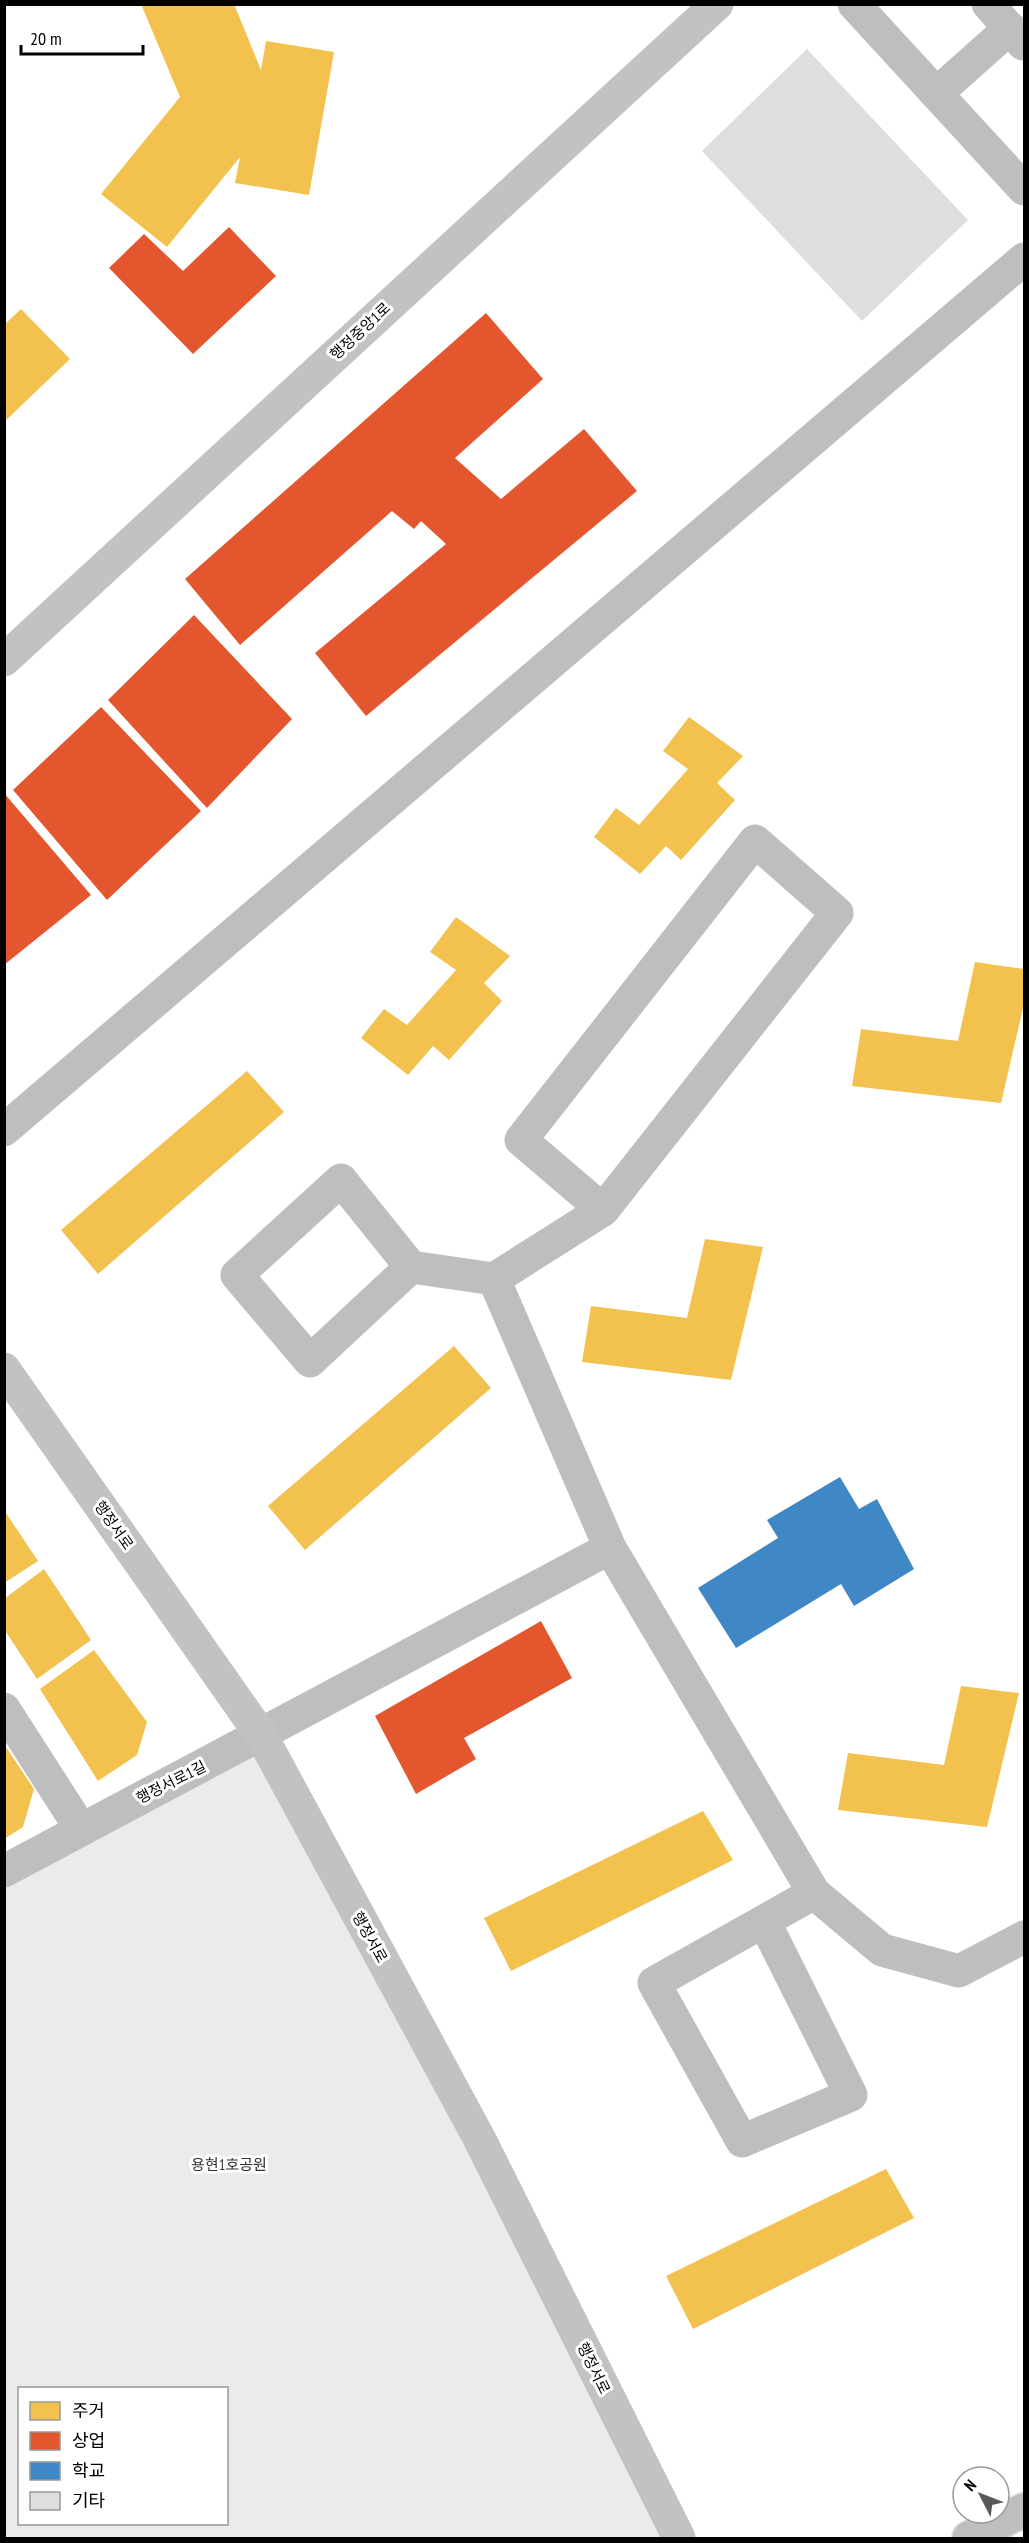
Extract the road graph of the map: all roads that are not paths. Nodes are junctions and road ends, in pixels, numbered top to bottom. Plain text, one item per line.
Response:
1 (717, 4) edge
2 (854, 4) edge
3 (988, 4) edge
4 (1017, 37) edge
5 (937, 93) junction
6 (1024, 189) edge
7 (1024, 259) edge
8 (4, 660) edge
9 (4, 1130) edge
10 (603, 1210) junction
11 (411, 1267) junction
12 (494, 1279) junction
13 (4, 1369) edge
14 (610, 1548) junction
15 (4, 1709) edge
16 (261, 1735) junction
17 (81, 1828) junction
18 (4, 1871) edge
19 (814, 1893) junction
20 (764, 1921) junction
21 (1024, 1937) edge
22 (1024, 2510) edge
23 (679, 2538) edge
24 (969, 2538) edge

1 - 8 street, 행정중앙1로
2 - 5 street
3 - 4 street
4 - 5 street
5 - 6 street
7 - 9 street
10 - 10 street
10 - 12 street
11 - 11 street
11 - 12 street
12 - 14 street
13 - 16 street, 행정서로
14 - 16 street, 행정서로1길
14 - 19 street
15 - 17 street
16 - 17 street, 행정서로1길
16 - 23 street, 행정서로
17 - 18 street, 행정서로1길
19 - 20 street
19 - 21 street
20 - 20 street
22 - 24 street

